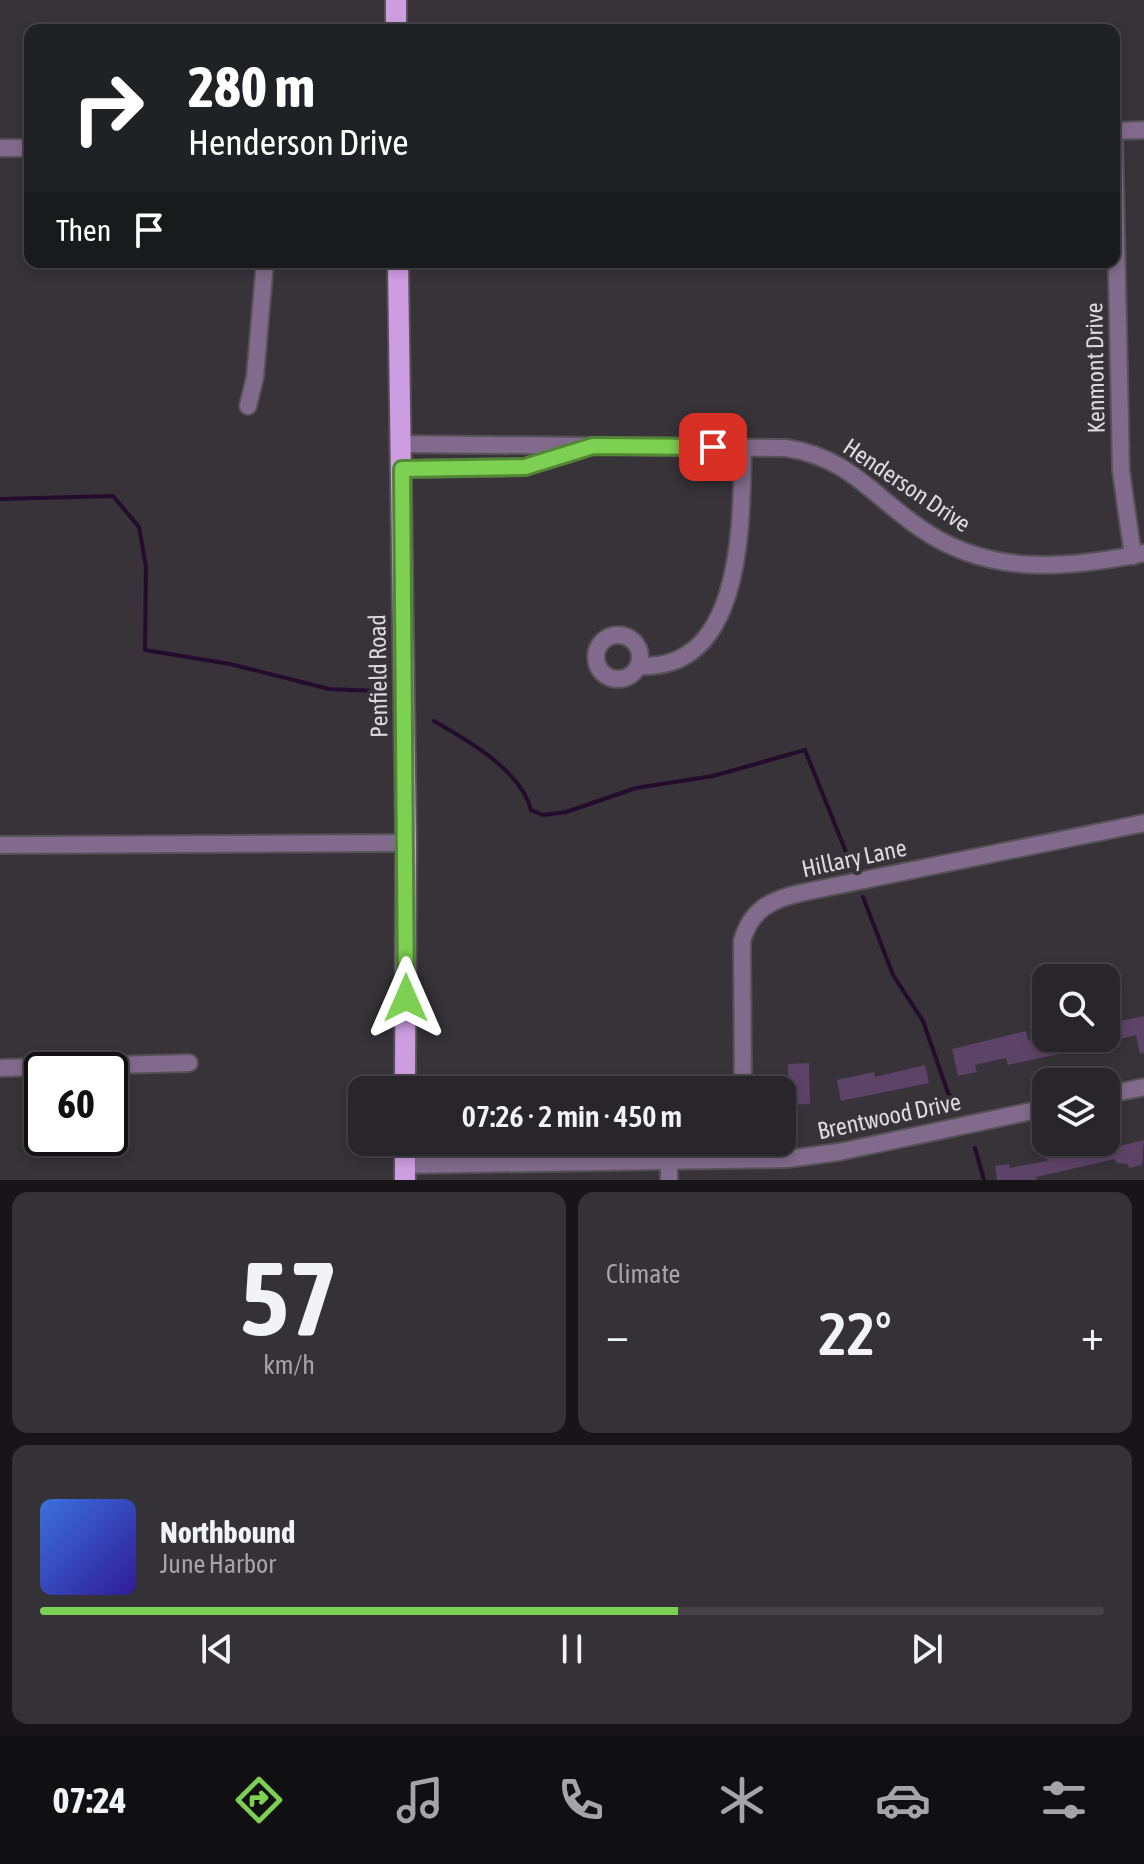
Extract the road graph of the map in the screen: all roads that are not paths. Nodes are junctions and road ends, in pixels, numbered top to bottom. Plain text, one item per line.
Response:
1 (396, 0) edge
2 (396, 24) edge
3 (1144, 130) edge
4 (1120, 131) edge
5 (0, 148) edge
6 (24, 148) edge
7 (264, 268) edge
8 (398, 268) edge
9 (1117, 268) edge
10 (248, 406) dead end
11 (401, 444) junction
12 (593, 446) junction
13 (743, 447) junction
14 (402, 469) junction
15 (1139, 554) edge
16 (639, 666) dead end
17 (1144, 823) edge
18 (406, 843) junction
19 (0, 845) edge
20 (189, 1063) dead end
21 (0, 1068) edge
22 (405, 1076) edge
23 (743, 1076) edge
24 (1144, 1087) edge
25 (1120, 1092) edge
26 (1032, 1111) edge
27 (796, 1153) edge
28 (694, 1156) edge
29 (669, 1159) junction
30 (405, 1172) edge
31 (669, 1180) edge

1 - 2 main road
3 - 4 street
5 - 6 street
7 - 10 street
8 - 11 main road, Penfield Road
9 - 15 street, Kenmont Drive
11 - 12 street, Henderson Drive
11 - 14 main road, Penfield Road
12 - 13 street, Henderson Drive
12 - 14 street, Henderson Drive
13 - 15 street, Henderson Drive
13 - 16 street
14 - 18 main road, Penfield Road
17 - 23 street, Hillary Lane
18 - 19 street
18 - 22 main road, Penfield Road
20 - 21 street
24 - 25 street
26 - 27 street, Brentwood Drive
28 - 29 street, Brentwood Drive
29 - 30 street, Brentwood Drive
29 - 31 street

